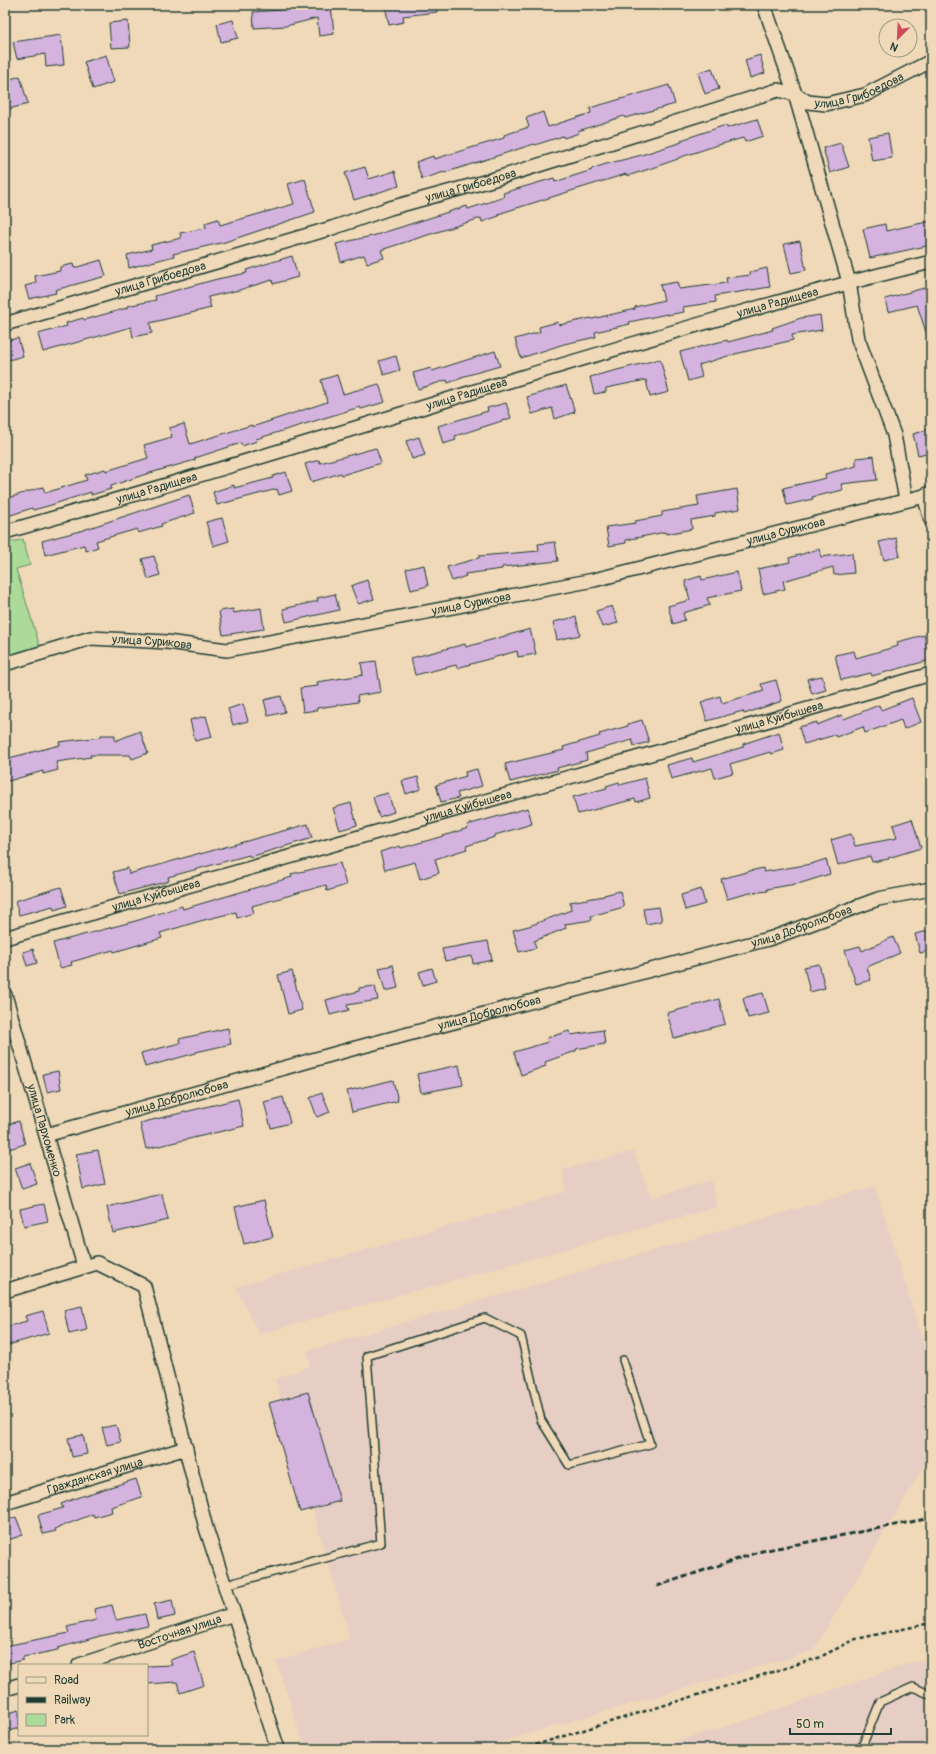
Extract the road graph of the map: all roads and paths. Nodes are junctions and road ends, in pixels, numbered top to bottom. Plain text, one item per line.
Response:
1 (764, 5) edge
2 (931, 61) edge
3 (795, 94) junction
4 (931, 262) edge
5 (849, 282) junction
6 (5, 324) edge
7 (927, 494) edge
8 (906, 500) junction
9 (931, 520) edge
10 (5, 532) edge
11 (5, 664) edge
12 (931, 674) edge
13 (931, 889) edge
14 (5, 938) edge
15 (5, 995) edge
16 (46, 1135) junction
17 (84, 1266) junction
18 (5, 1291) edge
19 (623, 1360) dead end
20 (186, 1448) junction
21 (5, 1503) edge
22 (225, 1585) junction
23 (234, 1614) junction
24 (931, 1623) edge
25 (82, 1664) edge
26 (18, 1685) edge
27 (5, 1690) edge
28 (931, 1695) edge
29 (278, 1749) edge
30 (522, 1749) edge
31 (861, 1749) edge

1 - 3 street
2 - 3 street, улица Грибоедова
3 - 5 street
3 - 6 street, улица Грибоедова
4 - 5 street, улица Радищева
5 - 8 street
5 - 10 street, улица Радищева
7 - 8 street, улица Сурикова
7 - 9 street
8 - 11 street, улица Сурикова
12 - 14 street, улица Куйбышева
13 - 16 street, улица Добролюбова
15 - 16 street, улица Пархоменко
16 - 17 street, улица Пархоменко
17 - 18 street
17 - 20 street
19 - 22 lane
20 - 21 street, Гражданская улица
20 - 22 street
22 - 23 street
23 - 25 street, Восточная улица
23 - 29 street
24 - 30 path
26 - 27 street
28 - 31 lane

